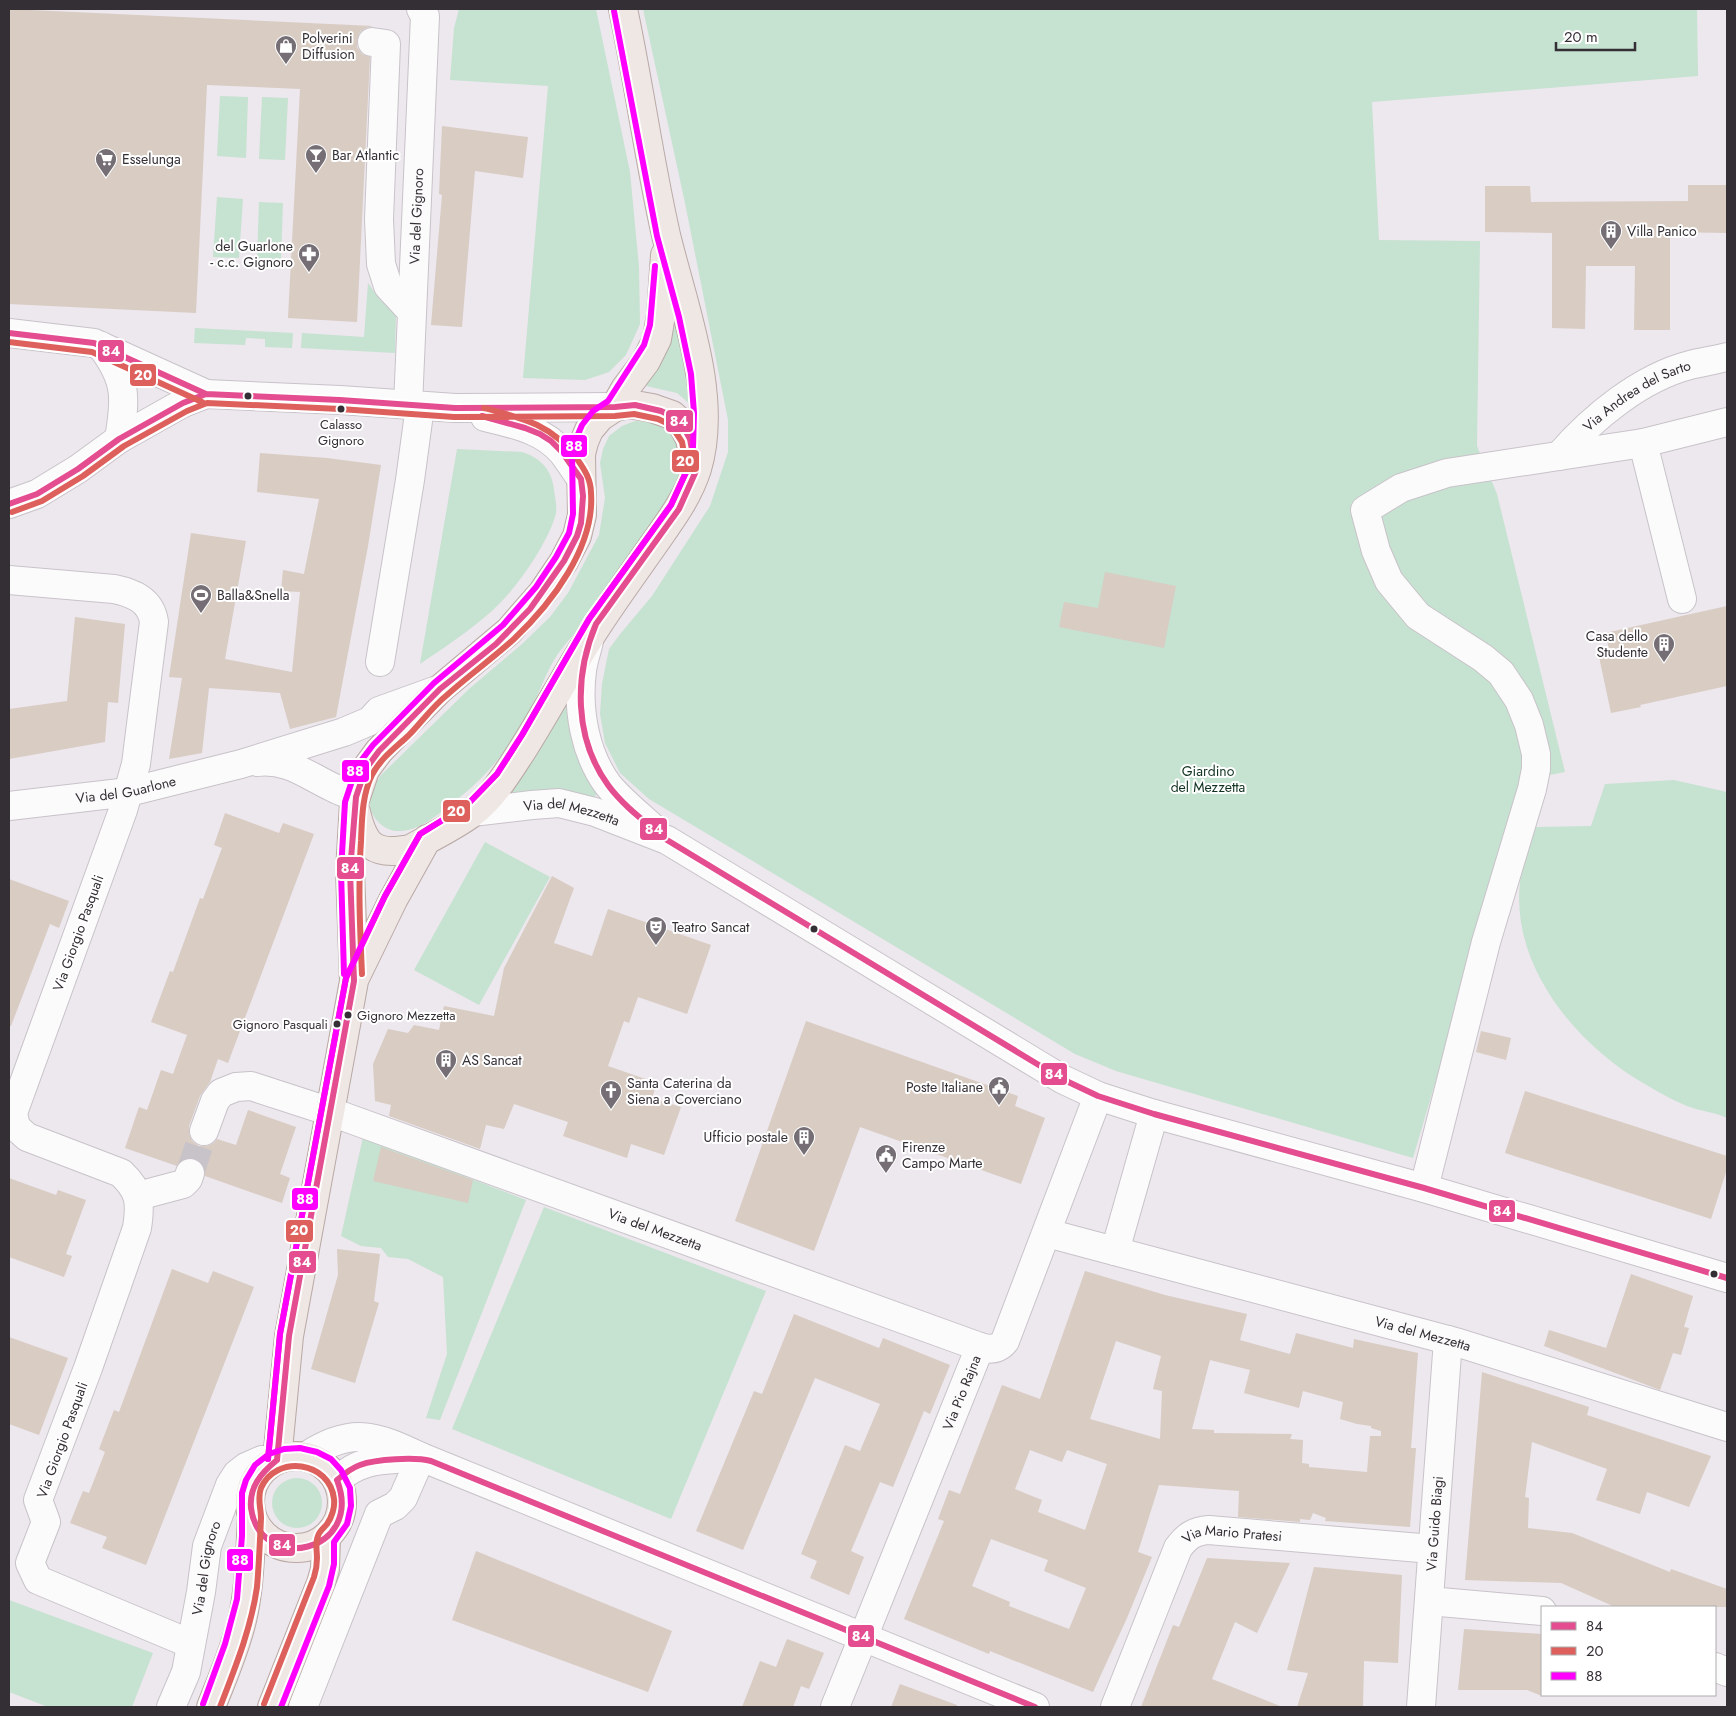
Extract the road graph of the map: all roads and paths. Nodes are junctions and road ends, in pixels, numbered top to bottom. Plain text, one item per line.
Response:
1 (623, 9) edge
2 (423, 12) edge
3 (372, 42) dead end
4 (666, 234) junction
5 (412, 312) junction
6 (9, 333) edge
7 (101, 346) junction
8 (1727, 358) edge
9 (206, 394) junction
10 (414, 406) junction
11 (615, 407) junction
12 (455, 408) junction
13 (1727, 422) edge
14 (120, 439) junction
15 (1643, 442) junction
16 (1558, 456) junction
17 (696, 470) junction
18 (581, 479) junction
19 (9, 504) edge
20 (9, 580) edge
21 (1682, 599) dead end
22 (590, 637) junction
23 (380, 662) dead end
24 (440, 688) junction
25 (241, 764) junction
26 (129, 792) junction
27 (355, 800) junction
28 (9, 806) edge
29 (472, 812) junction
30 (427, 839) junction
31 (667, 840) junction
32 (354, 981) junction
33 (1098, 1096) junction
34 (331, 1112) junction
35 (1154, 1114) junction
36 (204, 1130) tunnel mouth
37 (190, 1173) tunnel mouth
38 (1424, 1188) junction
39 (138, 1196) junction
40 (1047, 1233) junction
41 (1115, 1251) junction
42 (1727, 1278) edge
43 (1448, 1340) junction
44 (980, 1347) junction
45 (1727, 1426) edge
46 (305, 1457) junction
47 (421, 1457) junction
48 (277, 1460) junction
49 (337, 1480) junction
50 (252, 1517) junction
51 (326, 1538) junction
52 (1432, 1549) junction
53 (1429, 1601) junction
54 (1541, 1611) edge
55 (863, 1636) junction
56 (191, 1644) junction
57 (170, 1707) edge
58 (211, 1707) edge
59 (272, 1707) edge
60 (303, 1707) edge
61 (835, 1707) edge
62 (1035, 1707) edge
63 (1116, 1707) edge
64 (1421, 1707) edge

1 - 4 main road
2 - 5 street, Via del Gignoro
3 - 5 street
4 - 11 main road
4 - 17 main road
5 - 10 street, Via del Gignoro
6 - 7 street
7 - 9 street
7 - 14 street
8 - 16 street, Via Andrea del Sarto
9 - 10 street
9 - 14 street
10 - 12 street
10 - 23 street, Via del Gignoro
11 - 12 street
11 - 17 main road
11 - 18 main road
12 - 18 street
13 - 15 street
14 - 19 street
15 - 16 street
15 - 21 street
16 - 38 street
17 - 22 main road
18 - 24 main road
20 - 26 street, Via Giorgio Pasquali
22 - 29 main road
22 - 31 street, Via del Mezzetta
24 - 25 street, Via del Guarlone
24 - 27 main road
25 - 26 street, Via del Guarlone
25 - 27 street, Via del Guarlone
26 - 28 street, Via del Guarlone
26 - 39 street, Via Giorgio Pasquali
27 - 30 main road
27 - 32 main road
29 - 30 main road
29 - 31 street, Via del Mezzetta
30 - 32 main road
31 - 33 street, Via del Mezzetta
32 - 34 main road
33 - 35 street, Via del Mezzetta
33 - 40 street, Via Pio Rajna
34 - 36 street
34 - 44 street, Via del Mezzetta
34 - 48 main road
35 - 38 street, Via del Mezzetta
35 - 41 street
37 - 39 street
38 - 42 street, Via del Mezzetta
39 - 56 street, Via Giorgio Pasquali
40 - 41 street, Via del Mezzetta
40 - 44 street, Via Pio Rajna
41 - 43 street, Via del Mezzetta
43 - 45 street, Via del Mezzetta
43 - 52 street, Via Guido Biagi
44 - 55 street, Via Pio Rajna
46 - 47 street
46 - 48 main road, Via del Gignoro
46 - 49 main road
47 - 49 street
47 - 55 street
47 - 60 street
48 - 50 main road
48 - 56 street, Via del Gignoro
49 - 51 main road
50 - 51 main road
50 - 58 main road
51 - 59 main road
52 - 53 street, Via Guido Biagi
52 - 63 street, Via Mario Pratesi
53 - 54 street
53 - 64 street, Via Guido Biagi
55 - 61 street, Via Pio Rajna
55 - 62 street
56 - 57 street, Via del Gignoro

